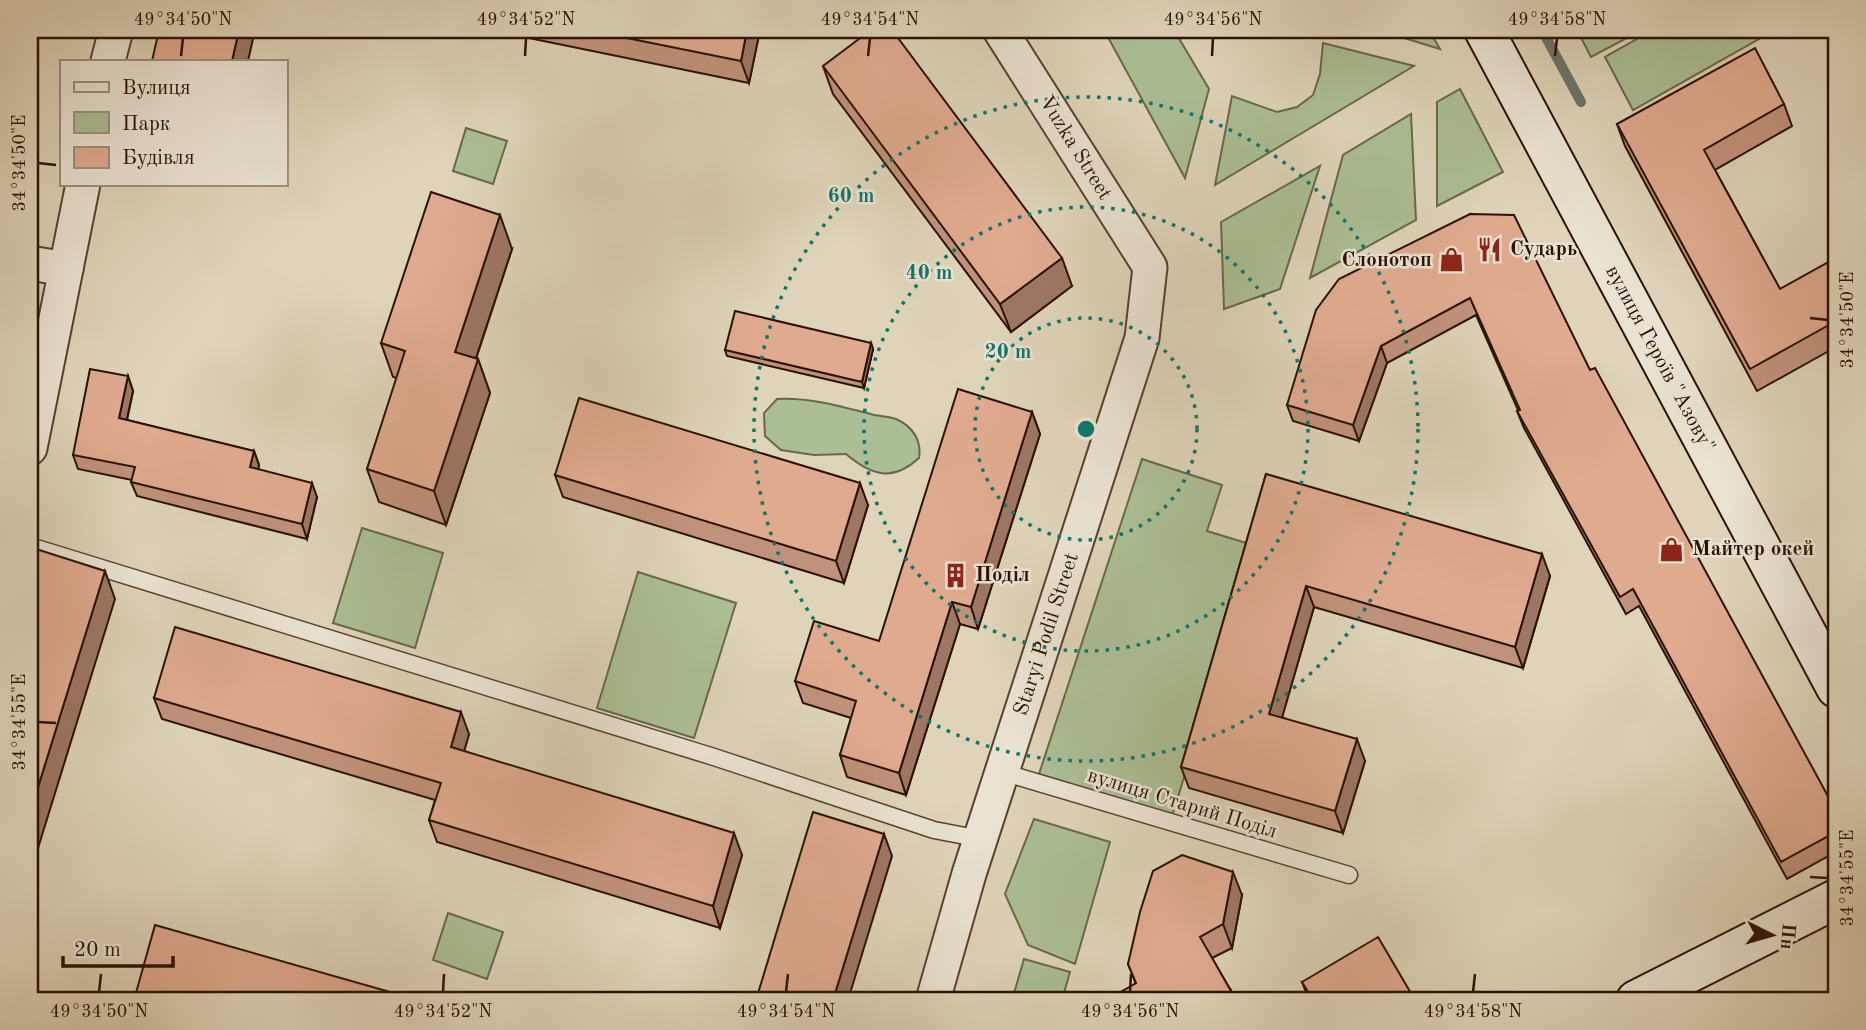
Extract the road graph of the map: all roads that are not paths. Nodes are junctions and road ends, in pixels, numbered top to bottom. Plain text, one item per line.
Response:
1 (116, 30) edge
2 (1000, 30) edge
3 (1484, 30) edge
4 (108, 60) edge
5 (83, 186) edge
6 (30, 262) edge
7 (1150, 267) joint
8 (66, 269) junction
9 (30, 448) edge
10 (30, 546) edge
11 (1836, 688) edge
12 (1002, 772) junction
13 (981, 839) junction
14 (1349, 876) dead end
15 (1836, 899) edge
16 (933, 1000) edge
17 (1636, 1000) edge

1 - 4 street
2 - 7 street, Vuzka Street
3 - 11 street, вулиця Героїв "Азову"
5 - 8 street
6 - 8 street
7 - 12 street, Staryi Podil Street
8 - 9 street
10 - 13 lane
12 - 13 street, Staryi Podil Street
12 - 14 lane, вулиця Старий Поділ
13 - 16 street, Staryi Podil Street
15 - 17 street

